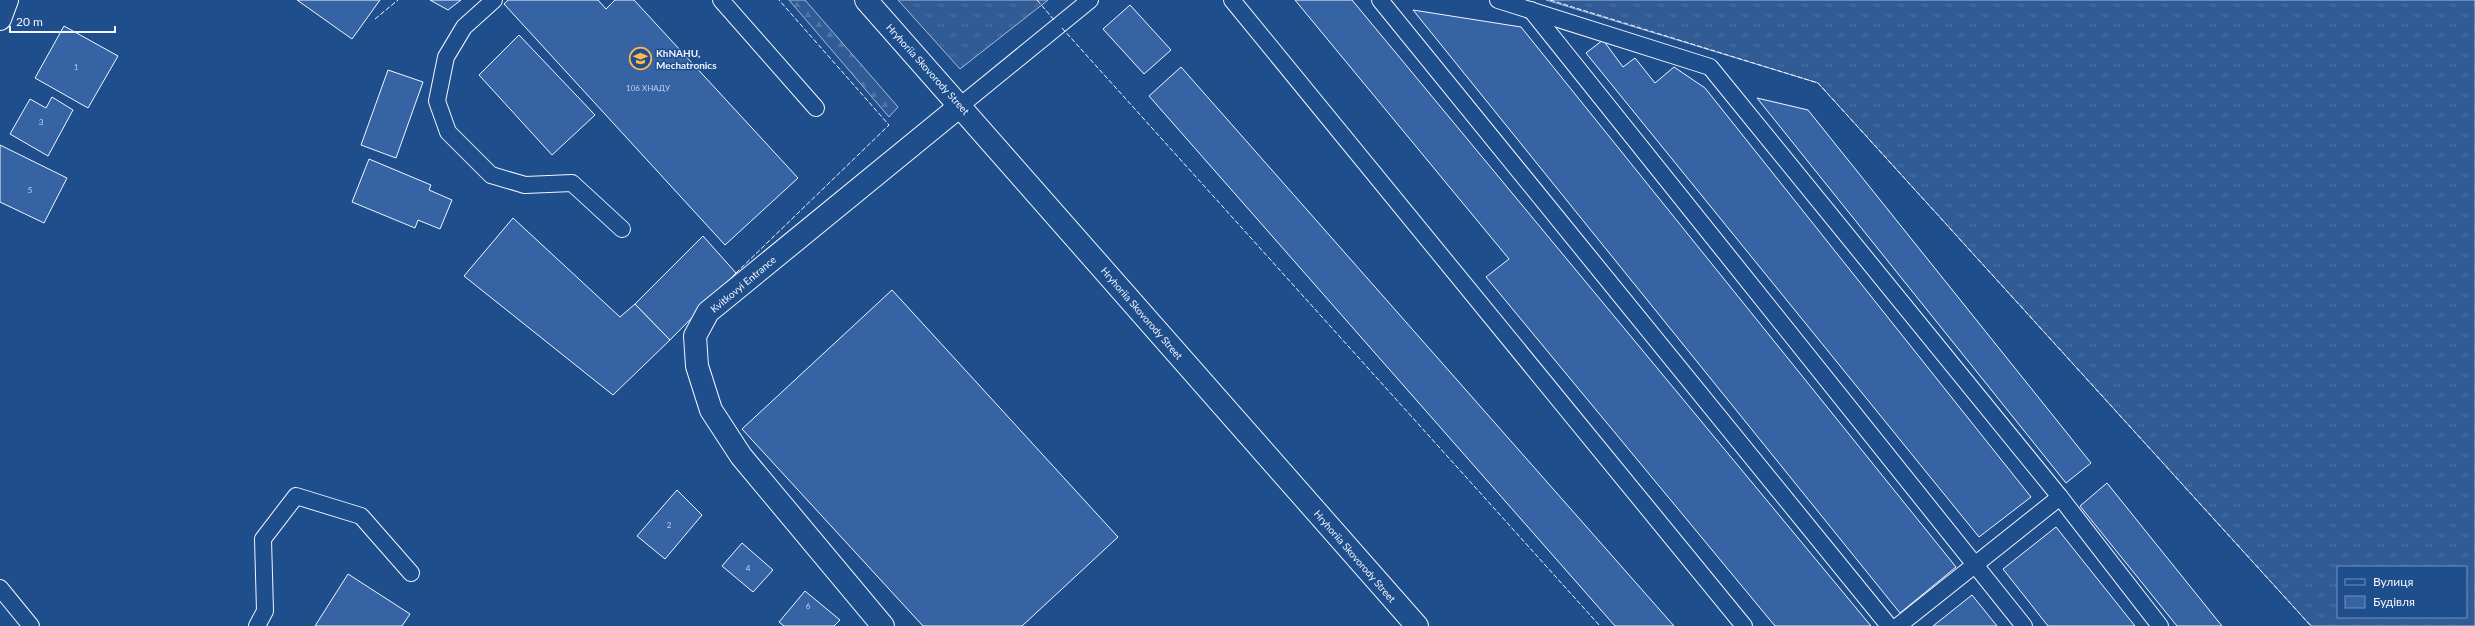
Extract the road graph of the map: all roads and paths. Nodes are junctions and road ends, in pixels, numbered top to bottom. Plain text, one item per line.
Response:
1 (7, 0) edge
2 (494, 0) edge
3 (721, 0) edge
4 (866, 0) edge
5 (1090, 0) edge
6 (1232, 0) edge
7 (1380, 0) edge
8 (1498, 0) edge
9 (1531, 10) junction
10 (0, 19) edge
11 (960, 106) junction
12 (816, 108) dead end
13 (622, 229) dead end
14 (2060, 497) junction
15 (1975, 564) junction
16 (410, 574) dead end
17 (0, 588) edge
18 (31, 626) edge
19 (257, 626) edge
20 (883, 626) edge
21 (1417, 626) edge
22 (1744, 626) edge
23 (1888, 626) edge
24 (1898, 626) edge
25 (2024, 626) edge
26 (2160, 626) edge

1 - 10 street
2 - 13 lane
3 - 12 lane
4 - 11 street, Hryhoriia Skovorody Street
5 - 11 lane
6 - 22 lane
7 - 23 lane
8 - 9 lane
9 - 14 lane
9 - 15 lane
11 - 20 street, Kvitkovyi Entrance
11 - 21 street, Hryhoriia Skovorody Street
14 - 15 lane
14 - 26 lane
15 - 24 lane
15 - 25 lane
16 - 19 lane
17 - 18 lane

